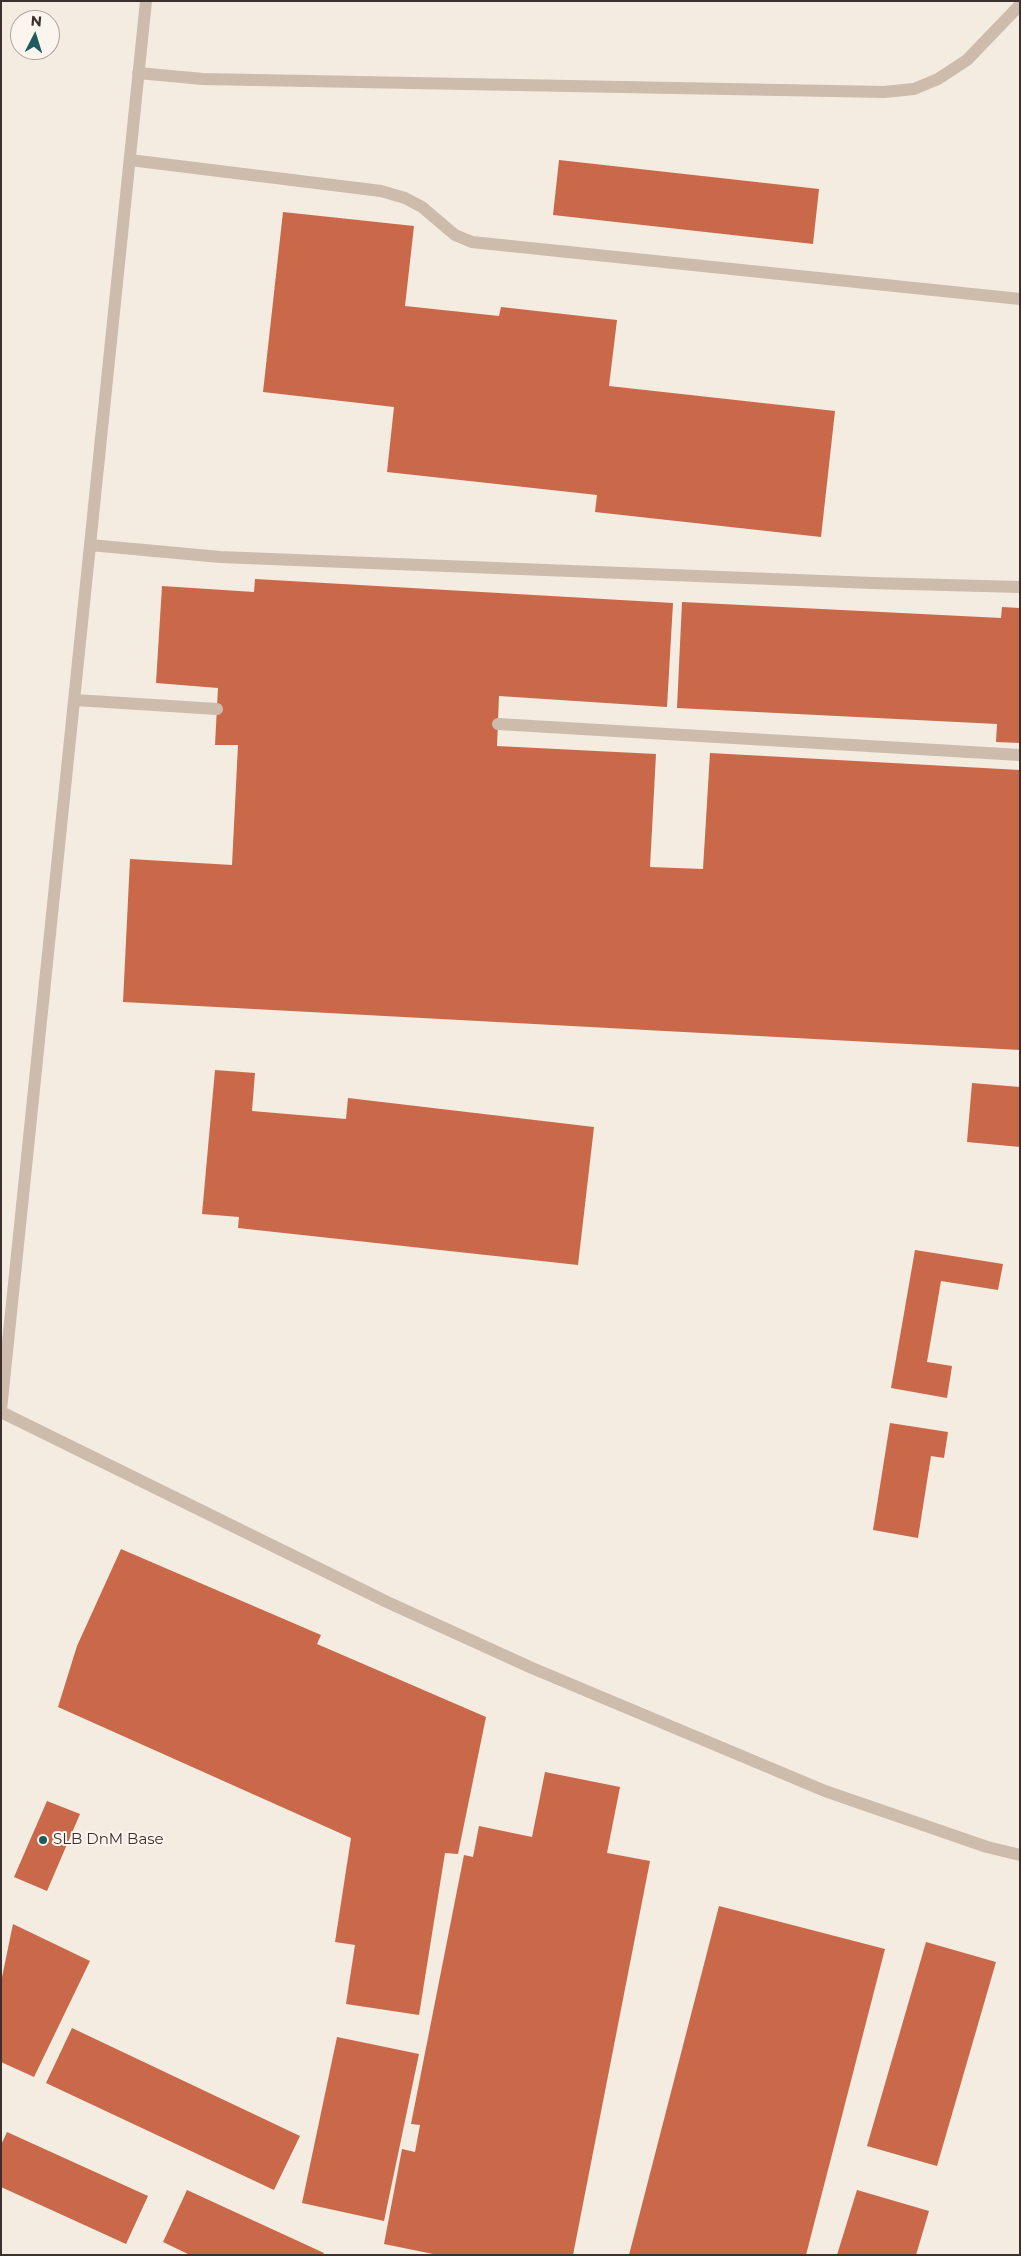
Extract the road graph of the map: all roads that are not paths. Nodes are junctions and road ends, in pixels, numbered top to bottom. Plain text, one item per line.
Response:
1 (146, 1) edge
2 (1020, 5) edge
3 (138, 72) junction
4 (130, 160) junction
5 (1020, 299) edge
6 (90, 545) junction
7 (1020, 587) edge
8 (74, 700) junction
9 (217, 709) dead end
10 (498, 724) dead end
11 (1020, 755) edge
12 (1, 1411) edge
13 (1020, 1855) edge

1 - 3 street
2 - 3 street
3 - 4 street
4 - 5 street
4 - 6 street
6 - 7 street
6 - 8 street
8 - 9 street
8 - 12 street
10 - 11 street
12 - 13 street

